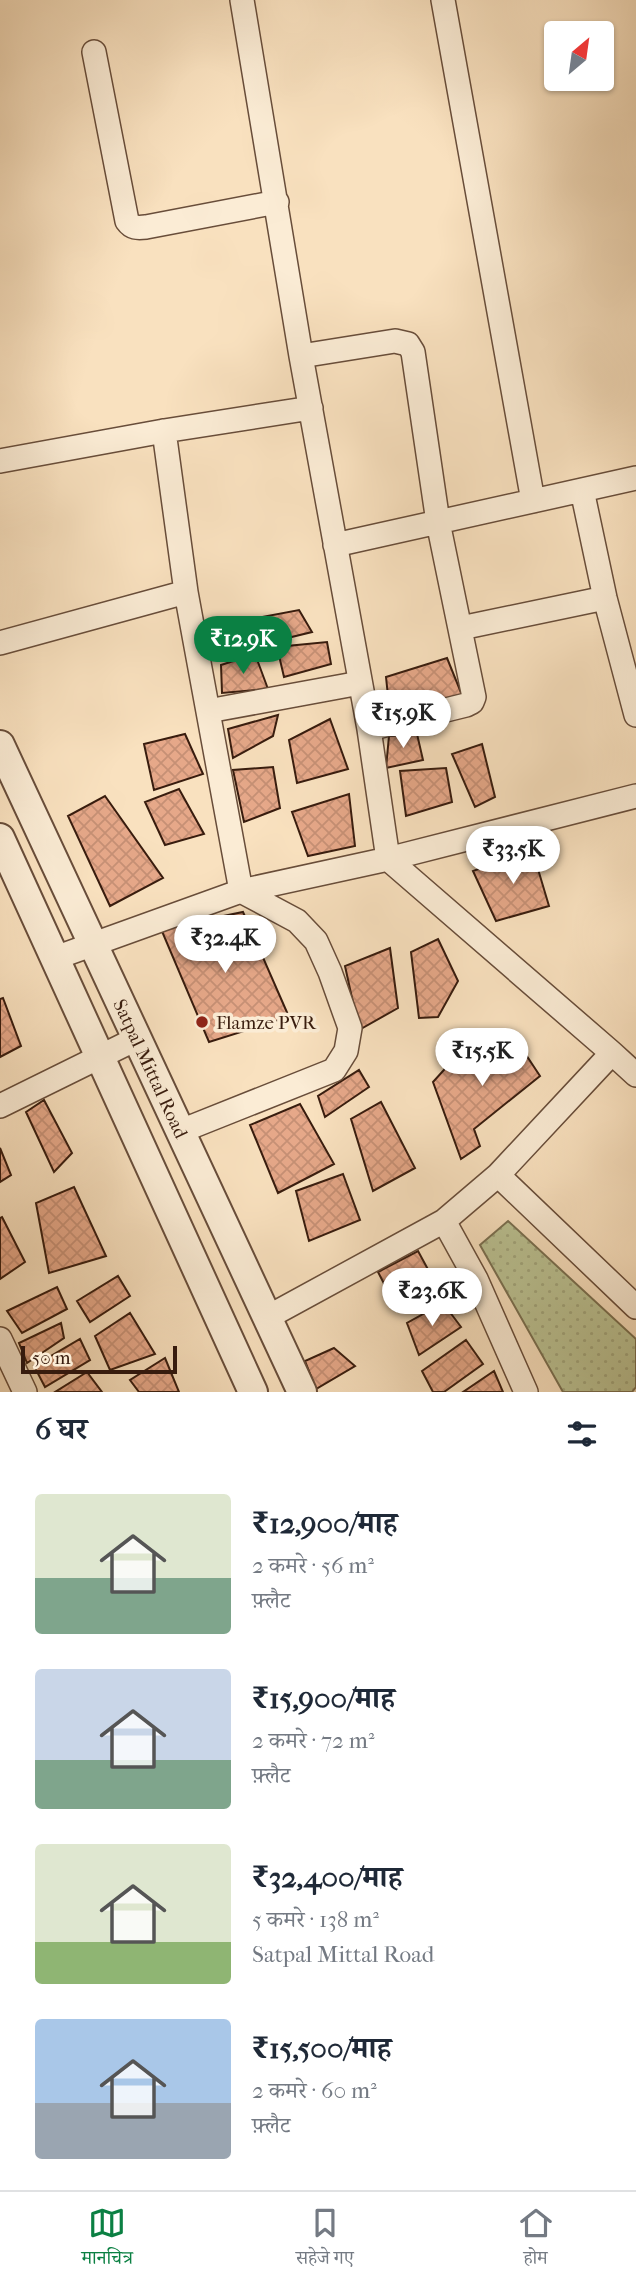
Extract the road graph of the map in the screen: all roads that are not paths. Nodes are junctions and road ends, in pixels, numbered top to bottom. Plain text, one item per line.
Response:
1 (242, 0) edge
2 (443, 0) edge
3 (94, 52) dead end
4 (277, 202) junction
5 (301, 356) junction
6 (311, 408) junction
7 (164, 431) junction
8 (0, 461) edge
9 (636, 478) edge
10 (582, 490) junction
11 (533, 501) junction
12 (438, 522) junction
13 (335, 545) junction
14 (186, 593) junction
15 (605, 598) junction
16 (461, 628) junction
17 (0, 643) edge
18 (360, 683) junction
19 (208, 712) junction
20 (636, 715) edge
21 (369, 730) junction
22 (0, 745) edge
23 (636, 796) edge
24 (0, 838) edge
25 (388, 859) junction
26 (241, 891) junction
27 (93, 944) junction
28 (55, 958) junction
29 (136, 1039) junction
30 (612, 1053) junction
31 (101, 1057) junction
32 (636, 1075) edge
33 (0, 1105) edge
34 (181, 1131) junction
35 (498, 1175) junction
36 (444, 1221) junction
37 (636, 1307) edge
38 (268, 1317) junction
39 (0, 1339) edge
40 (25, 1392) edge
41 (253, 1392) edge
42 (302, 1392) edge
43 (526, 1392) edge

1 - 4 street
2 - 11 street
3 - 4 street
4 - 5 street
5 - 6 street
5 - 12 street
6 - 7 street
6 - 13 street
7 - 8 street
7 - 14 street
9 - 10 street
10 - 11 street
10 - 15 street
11 - 12 street
12 - 13 street
12 - 16 street
13 - 18 street
14 - 17 street
14 - 19 street
15 - 16 street
15 - 20 street
16 - 21 street
18 - 19 street
18 - 21 street
19 - 26 street
21 - 25 street
22 - 27 street, Satpal Mittal Road
23 - 25 street
24 - 28 street, Satpal Mittal Road
25 - 26 street
25 - 30 street
26 - 27 street
26 - 34 street
27 - 28 street
27 - 29 street, Satpal Mittal Road
28 - 31 street, Satpal Mittal Road
29 - 31 street
29 - 34 street, Satpal Mittal Road
30 - 32 street
30 - 35 street
31 - 33 street
31 - 41 street, Satpal Mittal Road
34 - 38 street, Satpal Mittal Road
35 - 36 street
35 - 37 street
36 - 38 street
36 - 43 street
38 - 42 street, Satpal Mittal Road
39 - 40 street

